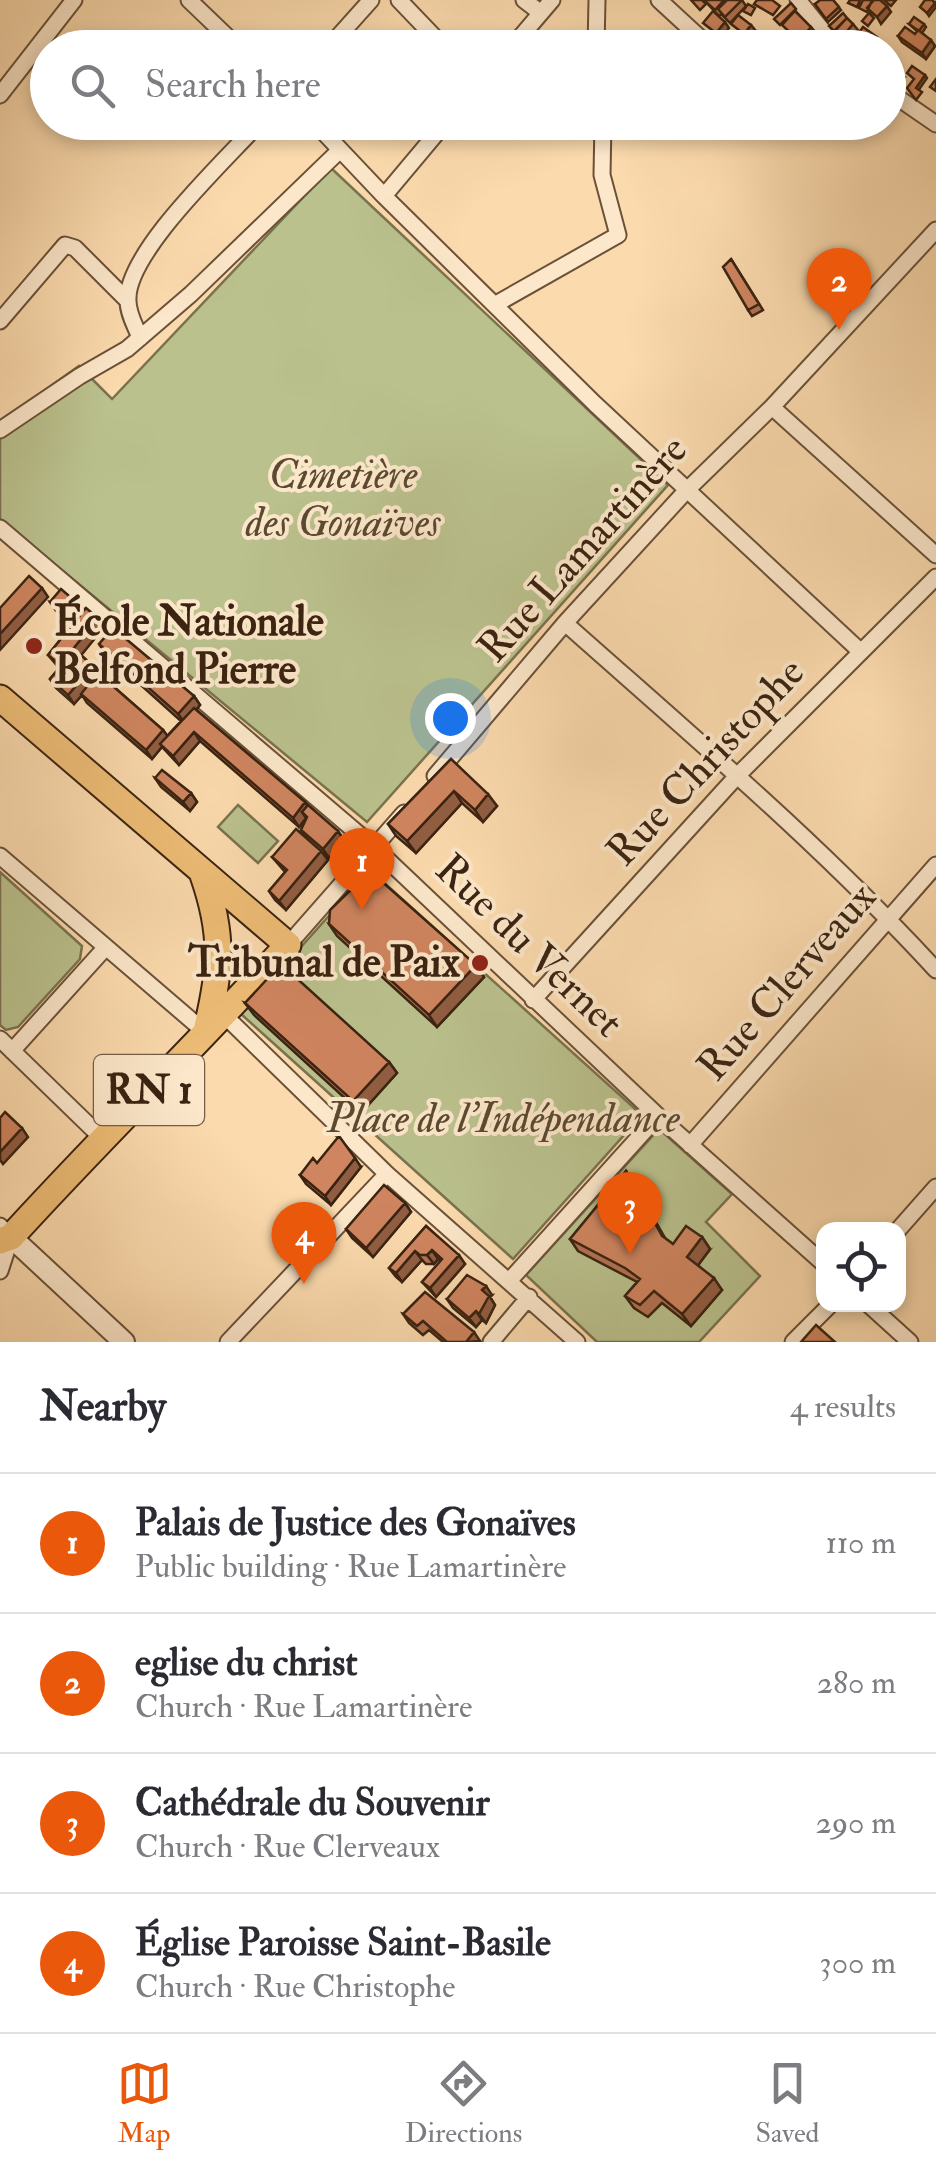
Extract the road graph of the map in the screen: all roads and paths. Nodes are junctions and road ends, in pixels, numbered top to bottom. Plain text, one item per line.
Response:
1 (74, 0) edge
2 (189, 0) edge
3 (371, 0) edge
4 (400, 0) edge
5 (524, 0) edge
6 (597, 0) edge
7 (659, 0) edge
8 (798, 0) edge
9 (546, 6) edge
10 (51, 30) edge
11 (220, 30) edge
12 (344, 30) edge
13 (428, 30) edge
14 (526, 30) edge
15 (596, 30) edge
16 (692, 30) edge
17 (821, 30) edge
18 (30, 56) edge
19 (0, 95) edge
20 (906, 103) edge
21 (936, 124) edge
22 (244, 140) edge
23 (331, 140) edge
24 (431, 140) edge
25 (603, 140) edge
26 (340, 150) junction
27 (384, 196) junction
28 (936, 230) edge
29 (923, 244) junction
30 (936, 256) edge
31 (127, 300) junction
32 (496, 304) junction
33 (0, 321) edge
34 (140, 338) junction
35 (772, 407) junction
36 (0, 430) edge
37 (686, 491) junction
38 (0, 528) edge
39 (936, 555) edge
40 (936, 578) edge
41 (565, 623) junction
42 (860, 651) junction
43 (0, 698) edge
44 (736, 776) junction
45 (426, 788) edge
46 (413, 802) edge
47 (375, 848) junction
48 (0, 856) edge
49 (936, 865) edge
50 (203, 875) junction
51 (889, 919) junction
52 (288, 945) junction
53 (106, 947) junction
54 (936, 970) edge
55 (534, 1000) junction
56 (215, 1024) junction
57 (0, 1039) edge
58 (12, 1051) junction
59 (658, 1116) junction
60 (102, 1138) junction
61 (690, 1144) junction
62 (388, 1174) junction
63 (936, 1187) edge
64 (905, 1222) edge
65 (4, 1235) edge
66 (816, 1257) edge
67 (0, 1271) edge
68 (510, 1280) junction
69 (529, 1297) junction
70 (823, 1312) edge
71 (877, 1312) edge
72 (124, 1342) edge
73 (228, 1342) edge
74 (491, 1342) edge
75 (577, 1342) edge
76 (793, 1342) edge
77 (910, 1342) edge

1 - 10 street
2 - 11 street
3 - 12 street
4 - 13 street
5 - 9 street
6 - 15 street
7 - 16 street
8 - 17 street
9 - 14 street
18 - 19 street
20 - 21 street
22 - 31 street
23 - 26 street
24 - 27 street
25 - 32 street
26 - 27 street
26 - 34 street
27 - 32 street
28 - 29 street, Rue Lamartinère
29 - 30 street
29 - 35 street, Rue Lamartinère
31 - 33 street
31 - 34 street
32 - 37 street
34 - 36 street
35 - 37 street, Rue Lamartinère
35 - 39 street
37 - 41 street, Rue Lamartinère
37 - 42 street
38 - 47 street, Rue du Vernet
40 - 42 street, Rue Christophe
41 - 44 street
41 - 45 street, Rue Lamartinère
42 - 44 street, Rue Christophe
43 - 50 main road
44 - 51 street
44 - 55 street, Rue Christophe
46 - 47 street
47 - 52 street
47 - 55 street, Rue du Vernet
48 - 53 street
49 - 51 street, Rue Clerveaux
50 - 52 main road
50 - 56 main road, RN 1
51 - 54 street
51 - 61 street, Rue Clerveaux
52 - 56 main road, RN 1
53 - 56 street
53 - 58 street
55 - 59 street, Rue du Vernet
56 - 60 main road, RN 1
56 - 62 street
57 - 58 street
58 - 60 street
59 - 61 street, Rue du Vernet
59 - 68 street, Rue Clerveaux
60 - 65 main road, RN 1
61 - 66 street, Rue du Vernet
62 - 68 street
62 - 73 street
63 - 64 street
65 - 67 street
65 - 72 street
68 - 69 street
69 - 74 street
69 - 75 street
70 - 76 street
71 - 77 street

